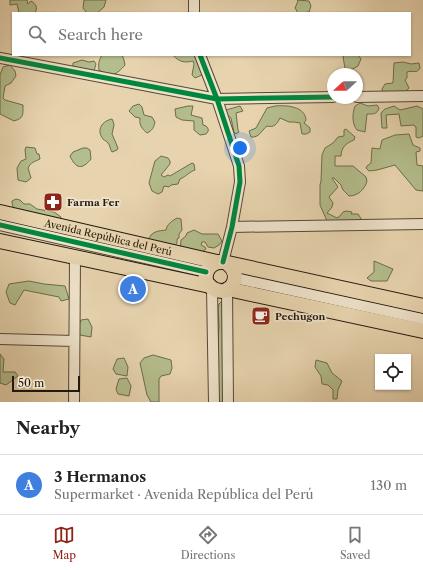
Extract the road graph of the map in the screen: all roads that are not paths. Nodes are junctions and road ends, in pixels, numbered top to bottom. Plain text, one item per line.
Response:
1 (194, 0) edge
2 (194, 12) edge
3 (200, 56) edge
4 (0, 58) edge
5 (423, 96) edge
6 (327, 97) edge
7 (363, 97) edge
8 (217, 98) junction
9 (0, 212) edge
10 (423, 224) edge
11 (0, 225) edge
12 (232, 227) junction
13 (0, 241) edge
14 (75, 258) junction
15 (222, 262) junction
16 (206, 272) junction
17 (230, 286) junction
18 (211, 287) junction
19 (423, 306) edge
20 (423, 319) edge
21 (423, 331) edge
22 (0, 339) edge
23 (74, 341) junction
24 (74, 402) edge
25 (214, 402) edge
26 (228, 402) edge

1 - 2 street
3 - 8 street
4 - 8 street
5 - 7 street
6 - 8 street
8 - 12 street
9 - 15 highway, Avenida República del Perú
10 - 12 street
11 - 16 street
12 - 15 street
13 - 14 highway
14 - 18 highway
14 - 23 street
15 - 16 highway
15 - 17 highway
15 - 19 highway, Avenida República del Perú
16 - 18 highway
17 - 18 highway
17 - 20 street
17 - 21 highway
17 - 26 street
18 - 25 street
22 - 23 street
23 - 24 street

